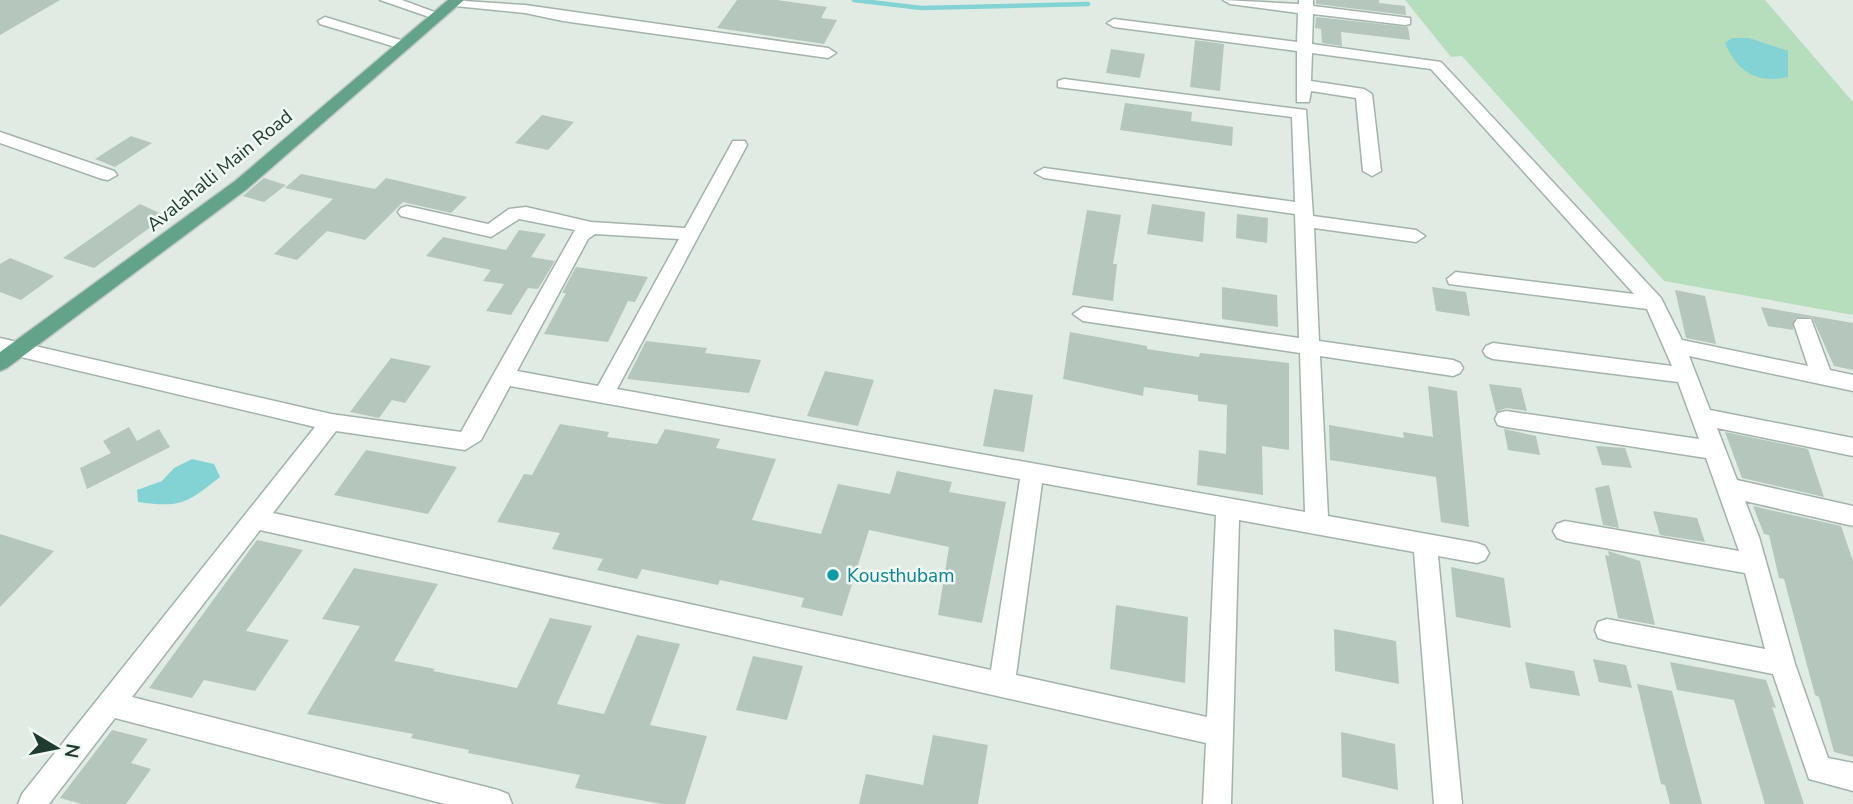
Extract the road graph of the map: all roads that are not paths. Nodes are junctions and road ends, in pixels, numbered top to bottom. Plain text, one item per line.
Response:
1 (387, 0) edge
2 (1230, 0) edge
3 (456, 1) edge
4 (1306, 5) edge
5 (438, 16) junction
6 (326, 21) dead end
7 (1405, 22) dead end
8 (1114, 23) dead end
9 (402, 45) junction
10 (1304, 48) junction
11 (828, 52) dead end
12 (1064, 84) dead end
13 (0, 137) edge
14 (739, 145) dead end
15 (1372, 171) dead end
16 (1044, 173) dead end
17 (108, 175) dead end
18 (407, 212) dead end
19 (1305, 215) junction
20 (591, 228) junction
21 (691, 234) junction
22 (1416, 236) dead end
23 (1456, 279) dead end
24 (1654, 303) junction
25 (1083, 314) dead end
26 (1804, 324) dead end
27 (1310, 346) junction
28 (1675, 346) junction
29 (1493, 351) dead end
30 (5, 353) edge
31 (1453, 368) dead end
32 (1685, 375) junction
33 (506, 377) junction
34 (1822, 377) junction
35 (1853, 383) edge
36 (604, 394) junction
37 (1700, 416) junction
38 (1506, 419) dead end
39 (331, 422) junction
40 (1853, 447) edge
41 (1713, 450) junction
42 (1032, 472) junction
43 (1729, 488) junction
44 (1228, 508) junction
45 (1853, 516) edge
46 (255, 519) junction
47 (1317, 524) junction
48 (1564, 531) dead end
49 (1425, 543) junction
50 (1477, 552) dead end
51 (1755, 564) junction
52 (1607, 630) dead end
53 (1782, 664) junction
54 (1002, 684) junction
55 (110, 704) junction
56 (1220, 733) junction
57 (1853, 777) edge
58 (32, 804) edge
59 (498, 804) edge
60 (1217, 804) edge
61 (1448, 804) edge

1 - 5 street
2 - 4 street
3 - 5 main road, Avalahalli Main Road
3 - 11 street
4 - 7 street
4 - 10 street
5 - 9 main road, Avalahalli Main Road
6 - 9 street
8 - 10 street
9 - 30 main road, Avalahalli Main Road
10 - 15 street
10 - 24 street
12 - 19 street
13 - 17 street
14 - 21 street
16 - 19 street
18 - 20 street
19 - 22 street
19 - 27 street
20 - 21 street
20 - 33 street
21 - 36 street
23 - 24 street
24 - 28 street
25 - 27 street
26 - 34 street
27 - 31 street
27 - 47 street
28 - 32 street
28 - 34 street
29 - 32 street
30 - 39 street
32 - 37 street
33 - 36 street
33 - 39 street
34 - 35 street
36 - 42 street
37 - 40 street
37 - 41 street
38 - 41 street
39 - 46 street
41 - 43 street
42 - 44 street
42 - 54 street
43 - 45 street
43 - 51 street
44 - 47 street
44 - 56 street
46 - 54 street
46 - 55 street
47 - 49 street
48 - 51 street
49 - 50 street
49 - 61 street
51 - 53 street
52 - 53 street
53 - 57 street
54 - 56 street
55 - 58 street
55 - 59 street
56 - 60 street

